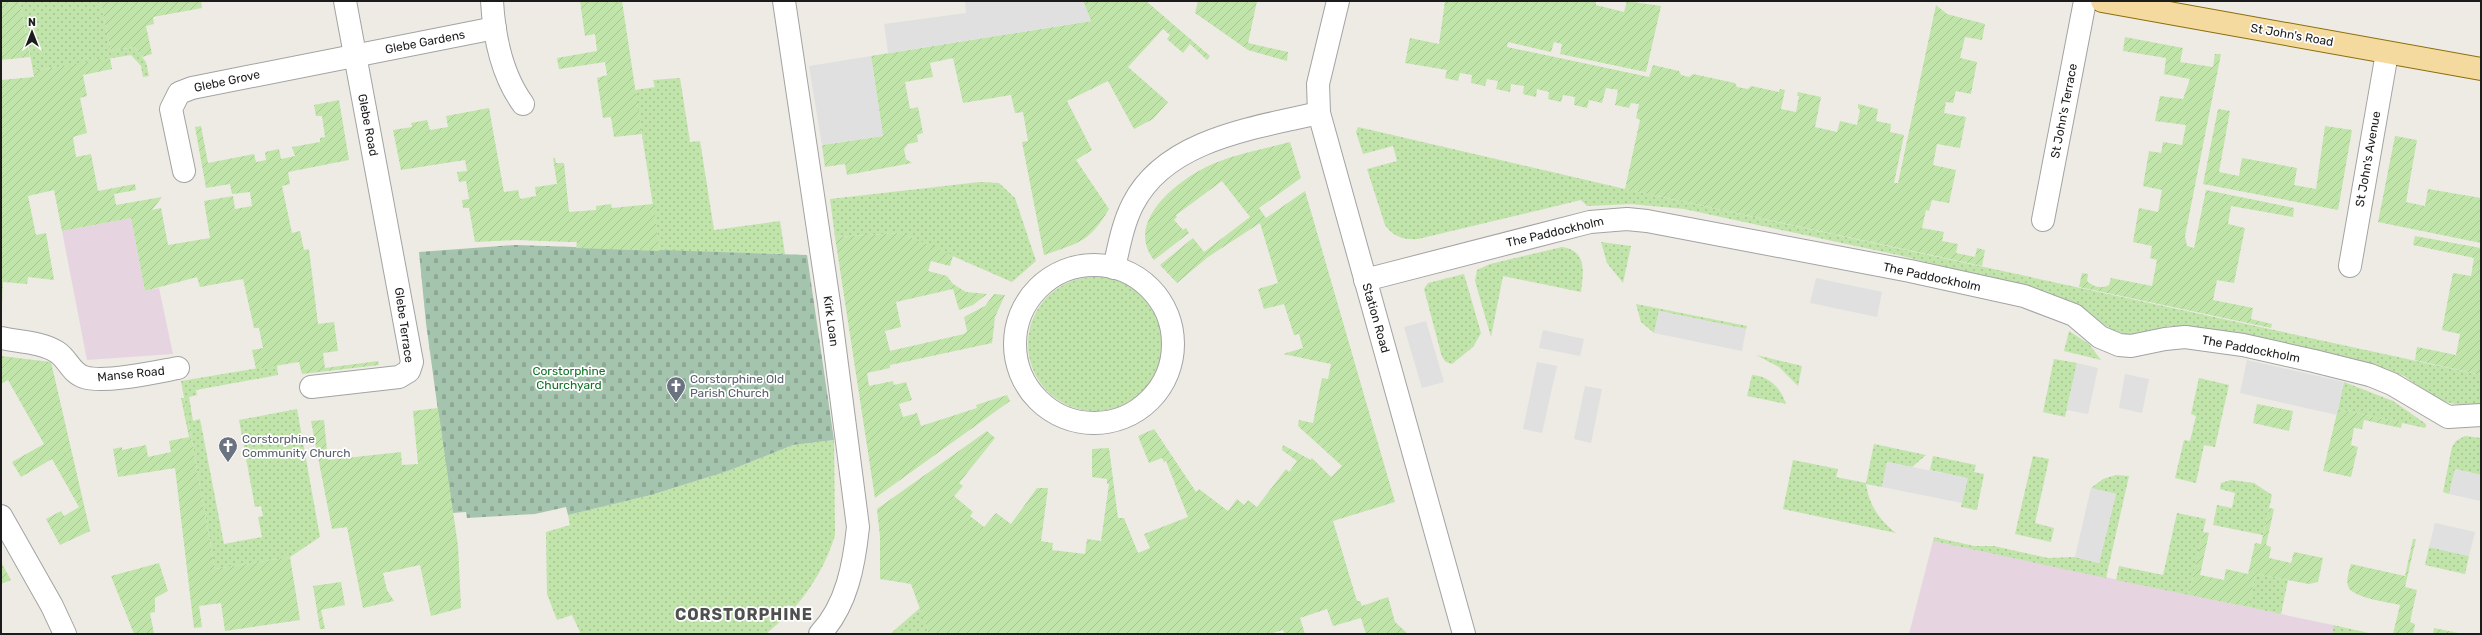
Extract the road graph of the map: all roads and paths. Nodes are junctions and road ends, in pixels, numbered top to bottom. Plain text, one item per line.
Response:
1 (345, 1) edge
2 (492, 1) edge
3 (784, 1) edge
4 (1338, 1) edge
5 (2085, 1) edge
6 (2102, 1) edge
7 (495, 28) junction
8 (2387, 52) junction
9 (355, 56) junction
10 (2481, 69) edge
11 (523, 104) dead end
12 (1319, 113) junction
13 (184, 171) dead end
14 (2043, 220) dead end
15 (392, 250) joint
16 (2350, 266) dead end
17 (1114, 268) junction
18 (1365, 280) junction
19 (1, 338) edge
20 (178, 368) dead end
21 (310, 387) dead end
22 (2481, 415) edge
23 (1, 516) edge
24 (66, 634) edge
25 (820, 634) edge
26 (1464, 634) edge

1 - 9 street, Glebe Road
2 - 7 street
3 - 25 street, Kirk Loan
4 - 12 street, Station Road
5 - 14 street, St John's Terrace
6 - 8 main road, St John's Road
7 - 9 street, Glebe Gardens
7 - 11 street
8 - 10 main road, St John's Road
8 - 16 street, St John's Avenue
9 - 13 street, Glebe Grove
9 - 15 street, Glebe Road
12 - 17 street
12 - 18 street, Station Road
15 - 21 street, Glebe Terrace
17 - 17 street
18 - 22 street, The Paddockholm
18 - 26 street, Station Road
19 - 20 street, Manse Road
23 - 24 street

